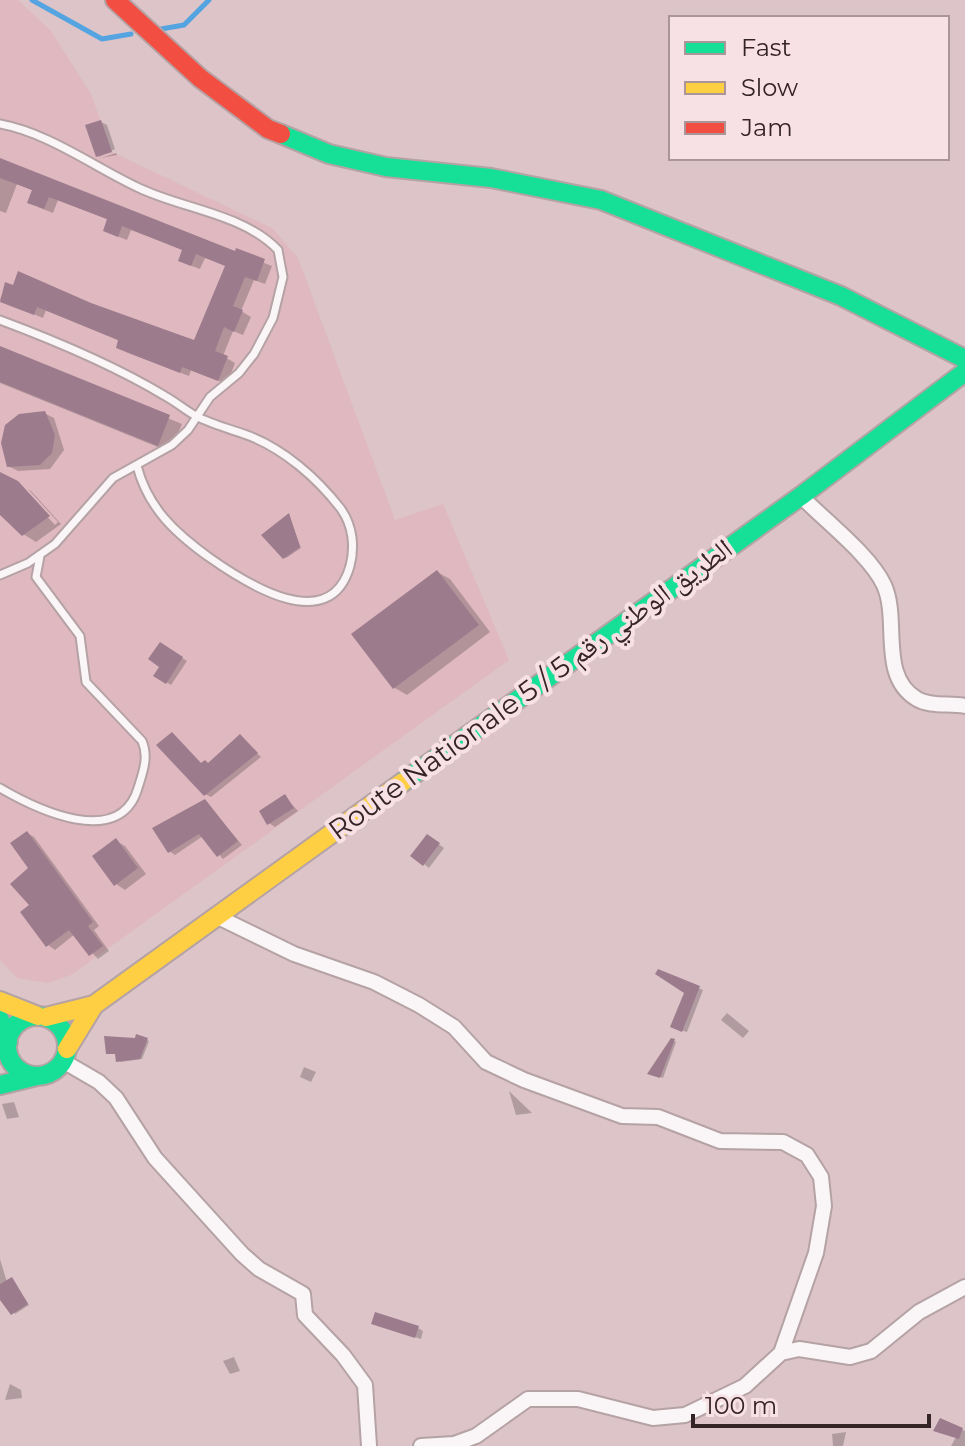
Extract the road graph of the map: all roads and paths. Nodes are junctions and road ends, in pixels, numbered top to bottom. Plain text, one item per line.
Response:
1 (115, 0) edge
2 (0, 124) edge
3 (0, 320) edge
4 (965, 359) edge
5 (965, 372) edge
6 (197, 417) junction
7 (137, 466) junction
8 (801, 496) junction
9 (40, 556) junction
10 (0, 575) edge
11 (965, 706) edge
12 (0, 788) edge
13 (218, 917) junction
14 (0, 1001) edge
15 (94, 1005) junction
16 (42, 1016) junction
17 (0, 1020) edge
18 (5, 1049) edge
19 (65, 1055) junction
20 (37, 1076) junction
21 (0, 1085) edge
22 (965, 1287) edge
23 (781, 1353) junction
24 (369, 1446) edge
25 (421, 1446) edge

1 - 4 main road
2 - 6 lane
3 - 6 lane
5 - 8 main road, Route Nationale 5 / الطريق الوطني رقم 5
6 - 7 lane
6 - 7 lane
7 - 9 lane
8 - 11 street
8 - 13 main road, Route Nationale 5 / الطريق الوطني رقم 5
9 - 10 lane
9 - 12 lane
13 - 15 main road, Route Nationale 5 / الطريق الوطني رقم 5
13 - 23 street
14 - 16 main road
15 - 16 main road
15 - 19 main road
16 - 18 main road
16 - 19 main road
17 - 18 main road
18 - 20 main road
19 - 20 main road
19 - 24 street
20 - 21 main road
22 - 23 street
23 - 25 street

